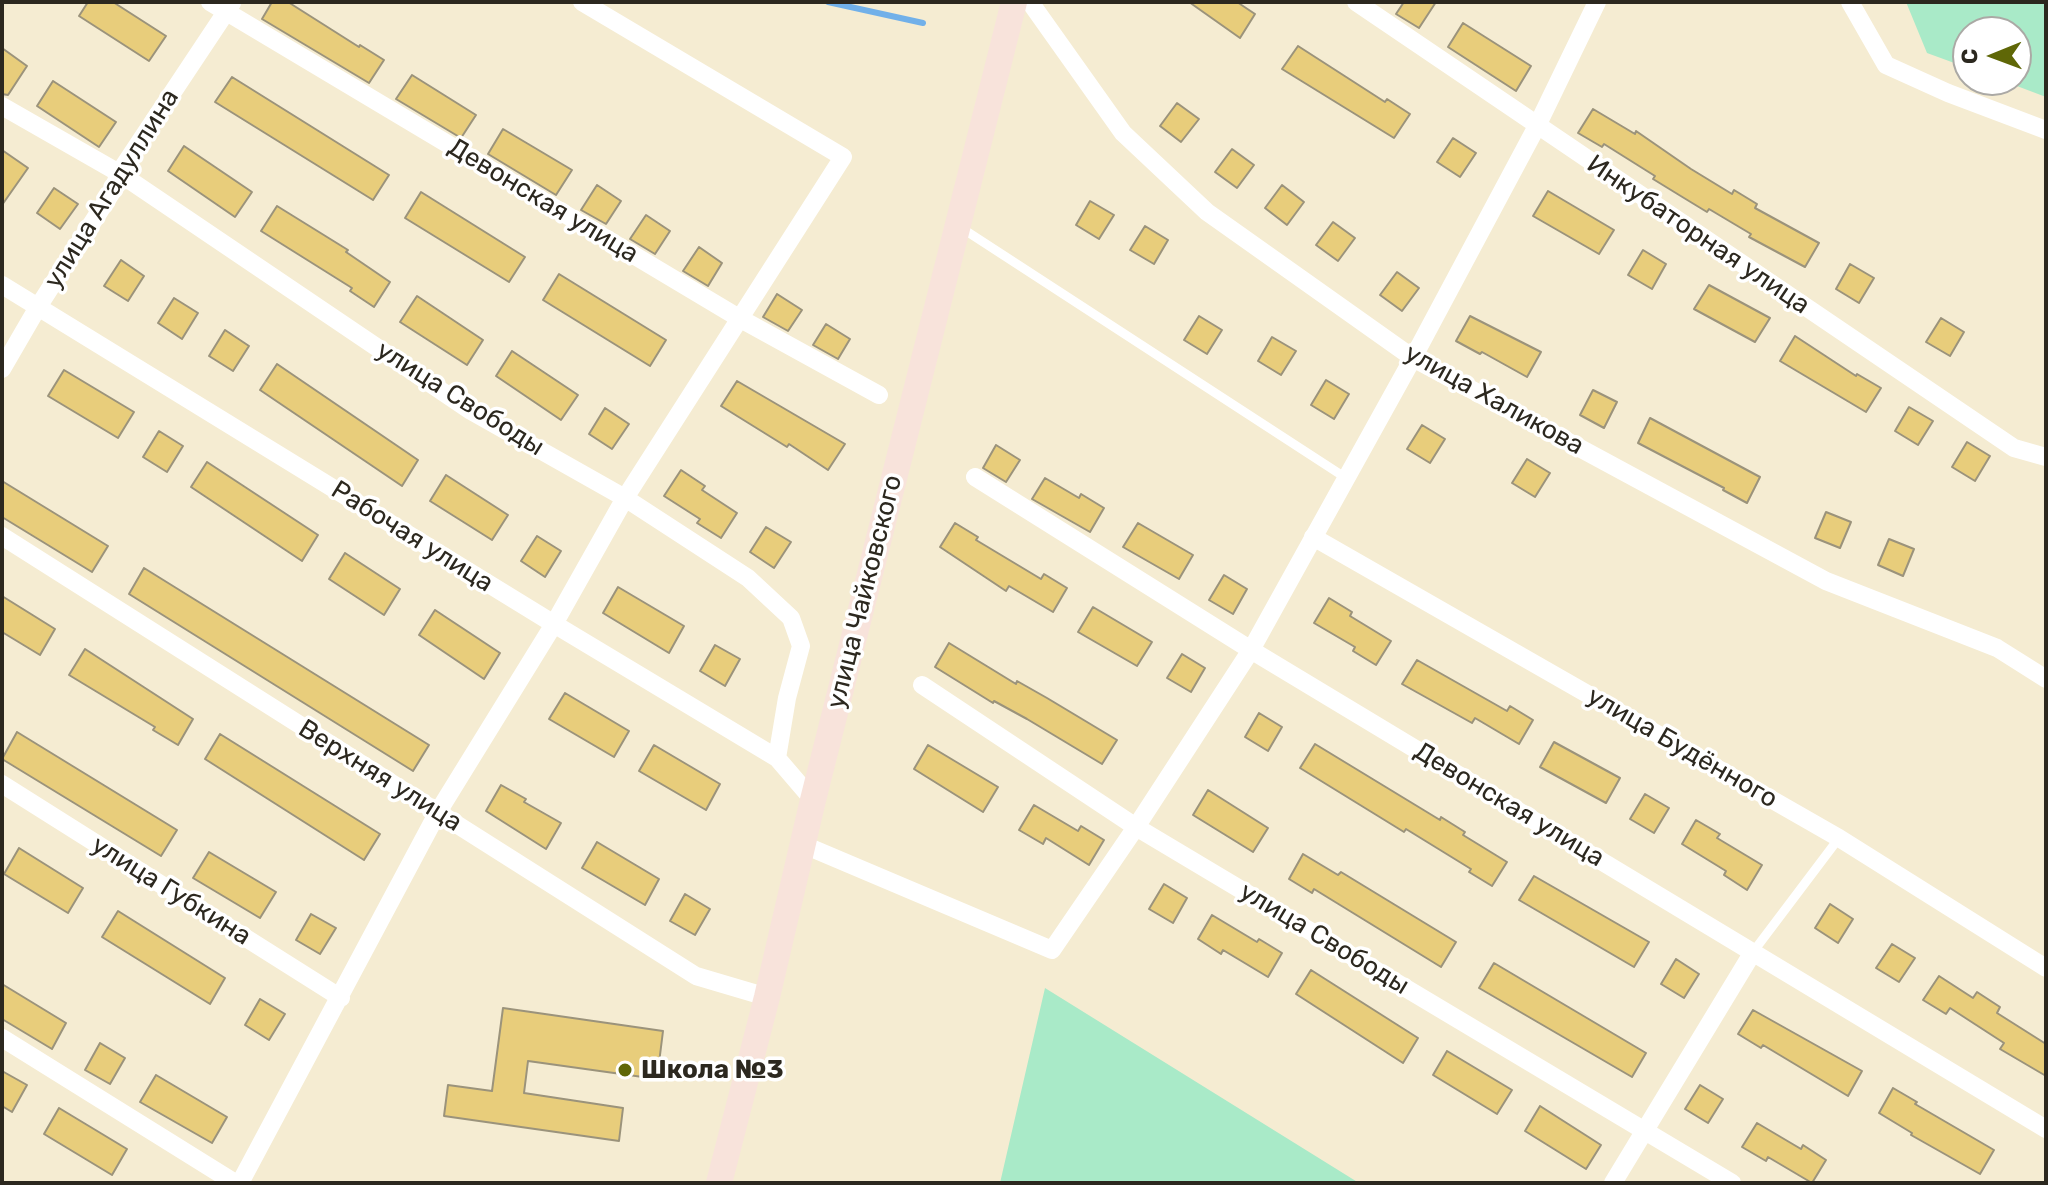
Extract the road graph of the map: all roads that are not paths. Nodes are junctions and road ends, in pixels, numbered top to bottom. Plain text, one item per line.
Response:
1 (582, 2) edge
2 (1014, 2) edge
3 (1030, 2) edge
4 (1356, 2) edge
5 (1597, 2) edge
6 (1850, 2) edge
7 (223, 5) edge
8 (2, 106) edge
9 (1537, 126) junction
10 (2046, 130) edge
11 (119, 173) junction
12 (958, 226) junction
13 (2, 285) edge
14 (38, 307) junction
15 (739, 318) junction
16 (1413, 358) junction
17 (2, 369) edge
18 (879, 395) dead end
19 (2046, 457) edge
20 (975, 477) dead end
21 (1346, 478) junction
22 (625, 498) junction
23 (2, 536) edge
24 (1313, 537) junction
25 (554, 624) junction
26 (1251, 650) junction
27 (2046, 679) edge
28 (922, 685) dead end
29 (777, 758) junction
30 (2, 784) edge
31 (813, 800) junction
32 (438, 812) junction
33 (1136, 827) junction
34 (1839, 838) junction
35 (804, 845) junction
36 (1753, 952) junction
37 (2046, 968) edge
38 (767, 997) junction
39 (341, 998) junction
40 (2, 1038) edge
41 (1644, 1129) junction
42 (2046, 1129) edge
43 (237, 1183) edge
44 (719, 1183) edge
45 (1613, 1183) edge
46 (1732, 1183) edge

1 - 15 street
2 - 12 main road, улица Чайковского
3 - 16 street, улица Халикова
4 - 9 street, Инкубаторная улица
5 - 9 street
6 - 10 street
7 - 11 street, улица Агадуллина
7 - 15 street, Девонская улица
8 - 11 street, улица Свободы
9 - 16 street
9 - 19 street, Инкубаторная улица
11 - 14 street, улица Агадуллина
11 - 22 street, улица Свободы
12 - 21 lane
12 - 31 main road, улица Чайковского
13 - 14 street, Рабочая улица
14 - 17 street, улица Агадуллина
14 - 25 street, Рабочая улица
15 - 18 street, Девонская улица
15 - 22 street
16 - 21 street
16 - 27 street, улица Халикова
20 - 26 street, Девонская улица
21 - 24 street
22 - 25 street
22 - 29 street, улица Свободы
23 - 32 street, Верхняя улица
24 - 26 street
24 - 34 street, улица Будённого
25 - 29 street, Рабочая улица
25 - 32 street
26 - 33 street
26 - 36 street, Девонская улица
28 - 33 street, улица Свободы
29 - 31 street, Рабочая улица
30 - 39 street, улица Губкина
31 - 35 main road, улица Чайковского
32 - 38 street, Верхняя улица
32 - 39 street
33 - 35 street
33 - 41 street, улица Свободы
34 - 36 lane
34 - 37 street, улица Будённого
35 - 38 main road, улица Чайковского
36 - 41 street
36 - 42 street, Девонская улица
38 - 44 main road, улица Чайковского
39 - 43 street
40 - 43 street
41 - 45 street
41 - 46 street, улица Свободы

